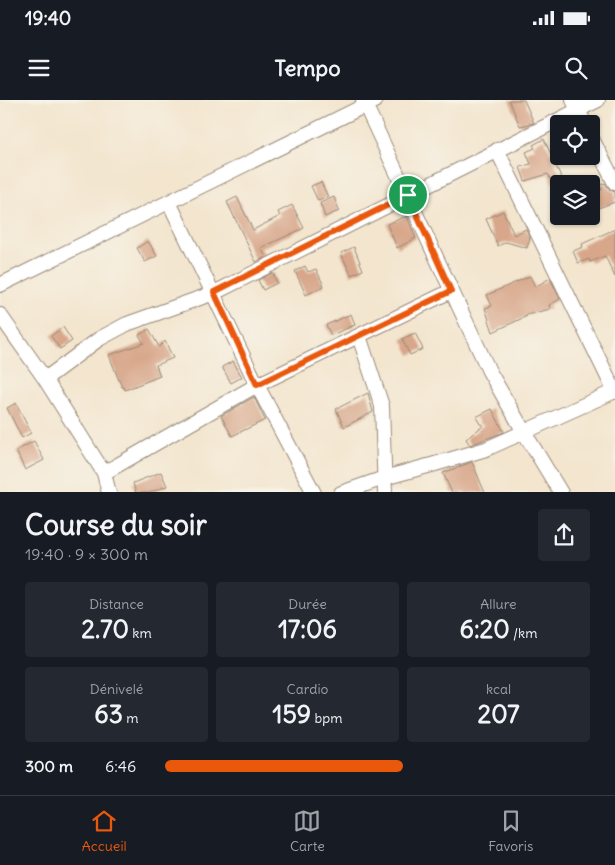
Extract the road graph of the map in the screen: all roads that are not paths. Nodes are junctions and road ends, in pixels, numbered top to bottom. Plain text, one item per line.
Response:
1 (598, 100) edge
2 (368, 102) edge
3 (575, 105) edge
4 (496, 150) junction
5 (600, 154) edge
6 (615, 183) edge
7 (408, 195) junction
8 (169, 202) junction
9 (0, 285) edge
10 (451, 291) junction
11 (214, 292) junction
12 (0, 315) edge
13 (359, 336) junction
14 (45, 379) junction
15 (257, 385) junction
16 (615, 391) edge
17 (524, 432) junction
18 (104, 473) junction
19 (384, 478) junction
20 (109, 492) edge
21 (314, 492) edge
22 (341, 492) edge
23 (385, 492) edge
24 (561, 492) edge

1 - 3 street
2 - 7 street
2 - 8 street
3 - 4 street
4 - 7 street
4 - 16 street
5 - 6 street
7 - 10 street
7 - 11 street
8 - 9 street
8 - 11 street
10 - 13 street
10 - 17 street
11 - 14 street
11 - 15 street
12 - 14 street
13 - 15 street
13 - 19 street
14 - 18 street
15 - 18 street
15 - 21 street
16 - 17 street
17 - 19 street
17 - 24 street
18 - 20 street
19 - 22 street
19 - 23 street

